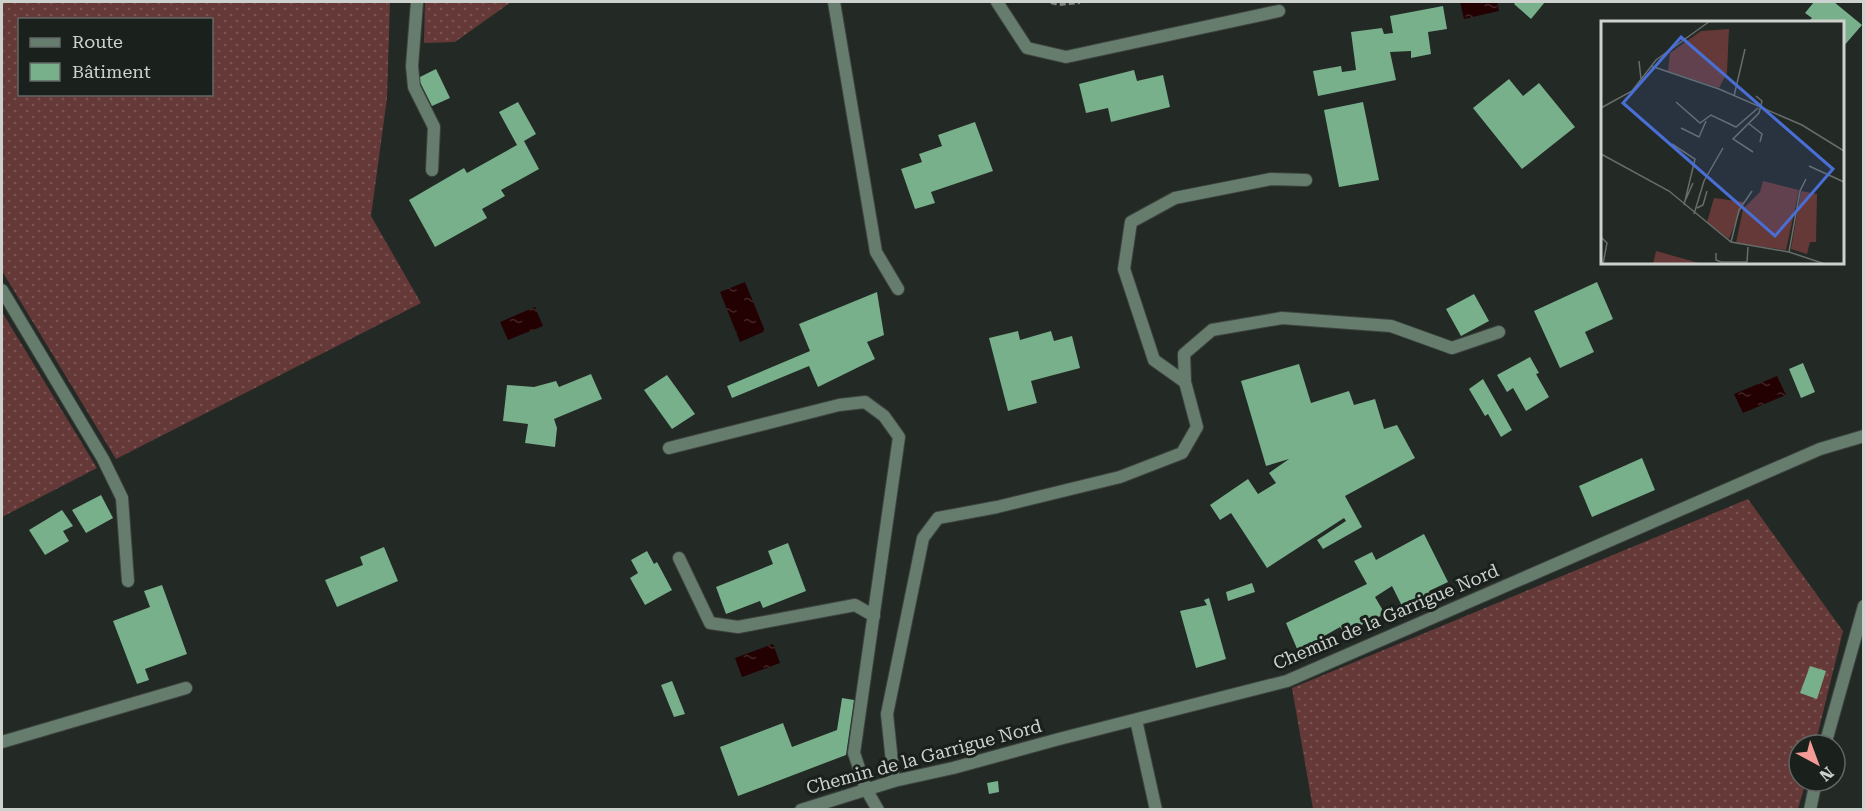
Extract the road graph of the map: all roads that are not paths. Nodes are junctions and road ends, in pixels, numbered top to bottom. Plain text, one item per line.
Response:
1 (417, 2) edge
2 (834, 2) edge
3 (997, 2) edge
4 (1279, 11) dead end
5 (432, 170) dead end
6 (1306, 180) dead end
7 (898, 289) dead end
8 (2, 290) edge
9 (1499, 332) dead end
10 (1185, 382) junction
11 (1863, 436) edge
12 (669, 448) dead end
13 (679, 558) dead end
14 (128, 581) dead end
15 (1863, 606) edge
16 (874, 616) junction
17 (186, 688) dead end
18 (1136, 720) junction
19 (1828, 733) edge
20 (2, 742) edge
21 (894, 781) junction
22 (866, 789) junction
23 (1814, 793) edge
24 (801, 810) edge
25 (878, 810) edge
26 (1156, 810) edge
27 (1810, 810) edge

1 - 5 street
2 - 7 street
3 - 4 street
6 - 10 street
8 - 14 street
9 - 10 street
10 - 21 street
11 - 18 street, Chemin de la Garrigue Nord
12 - 16 street
13 - 16 street
15 - 19 street
16 - 22 street
17 - 20 street
18 - 21 street, Chemin de la Garrigue Nord
18 - 26 street
21 - 22 street, Chemin de la Garrigue Nord
22 - 24 street, Chemin de la Garrigue Nord
22 - 25 street
23 - 27 street

